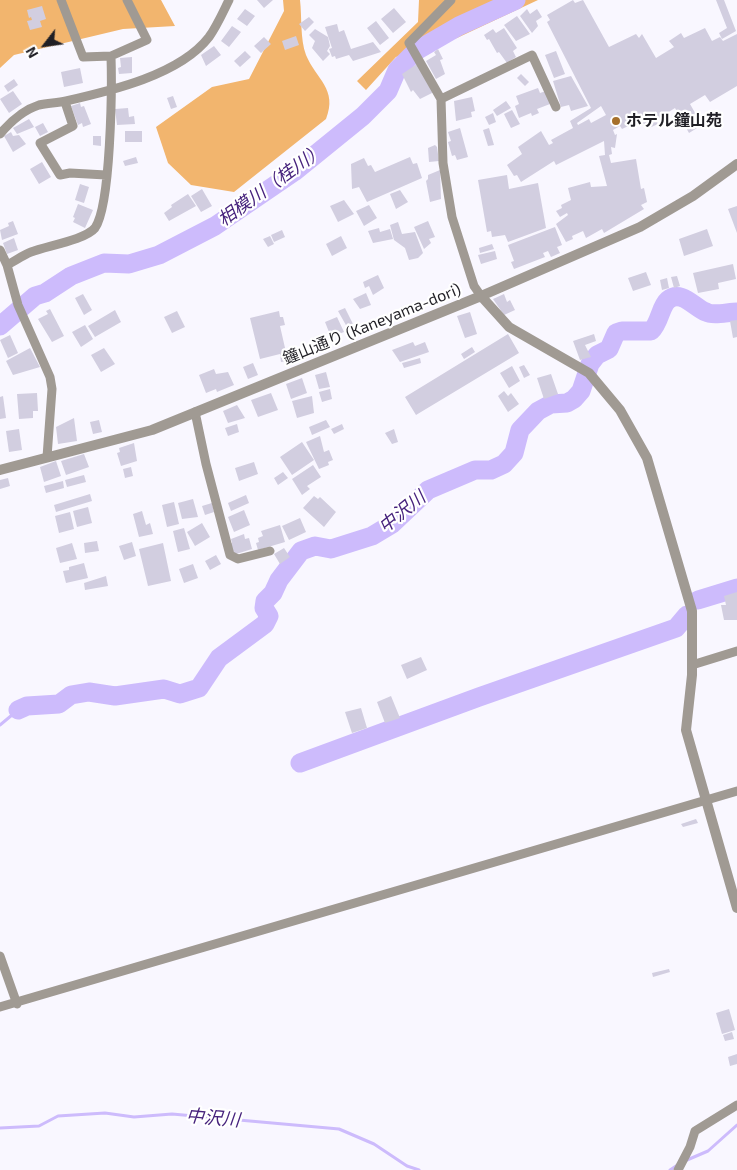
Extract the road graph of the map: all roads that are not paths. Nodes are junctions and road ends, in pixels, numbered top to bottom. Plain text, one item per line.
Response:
1 (60, 0) edge
2 (127, 0) edge
3 (230, 0) edge
4 (451, 0) edge
5 (111, 56) junction
6 (112, 90) junction
7 (441, 99) junction
8 (65, 102) junction
9 (556, 107) dead end
10 (0, 134) edge
11 (737, 164) edge
12 (106, 174) junction
13 (0, 250) edge
14 (7, 265) junction
15 (480, 296) junction
16 (195, 412) junction
17 (47, 457) junction
18 (0, 470) edge
19 (270, 551) dead end
20 (737, 651) edge
21 (692, 665) junction
22 (737, 791) edge
23 (706, 800) junction
24 (737, 908) edge
25 (0, 956) edge
26 (17, 1004) junction
27 (0, 1007) edge
28 (737, 1105) edge
29 (678, 1170) edge

1 - 5 street
2 - 5 street
3 - 6 street
4 - 7 street
5 - 6 street
6 - 8 street
6 - 12 street
7 - 9 street
7 - 15 street
8 - 10 street
8 - 12 street
11 - 15 street, 鐘山通り (Kaneyama-dori)
12 - 14 street
13 - 14 street
14 - 17 street
15 - 16 street, 鐘山通り (Kaneyama-dori)
15 - 21 street
16 - 17 street, 鐘山通り (Kaneyama-dori)
16 - 19 street
17 - 18 street, 鐘山通り (Kaneyama-dori)
20 - 21 street
21 - 23 street
22 - 23 street
23 - 24 street
23 - 26 street
25 - 26 street
26 - 27 street
28 - 29 street

